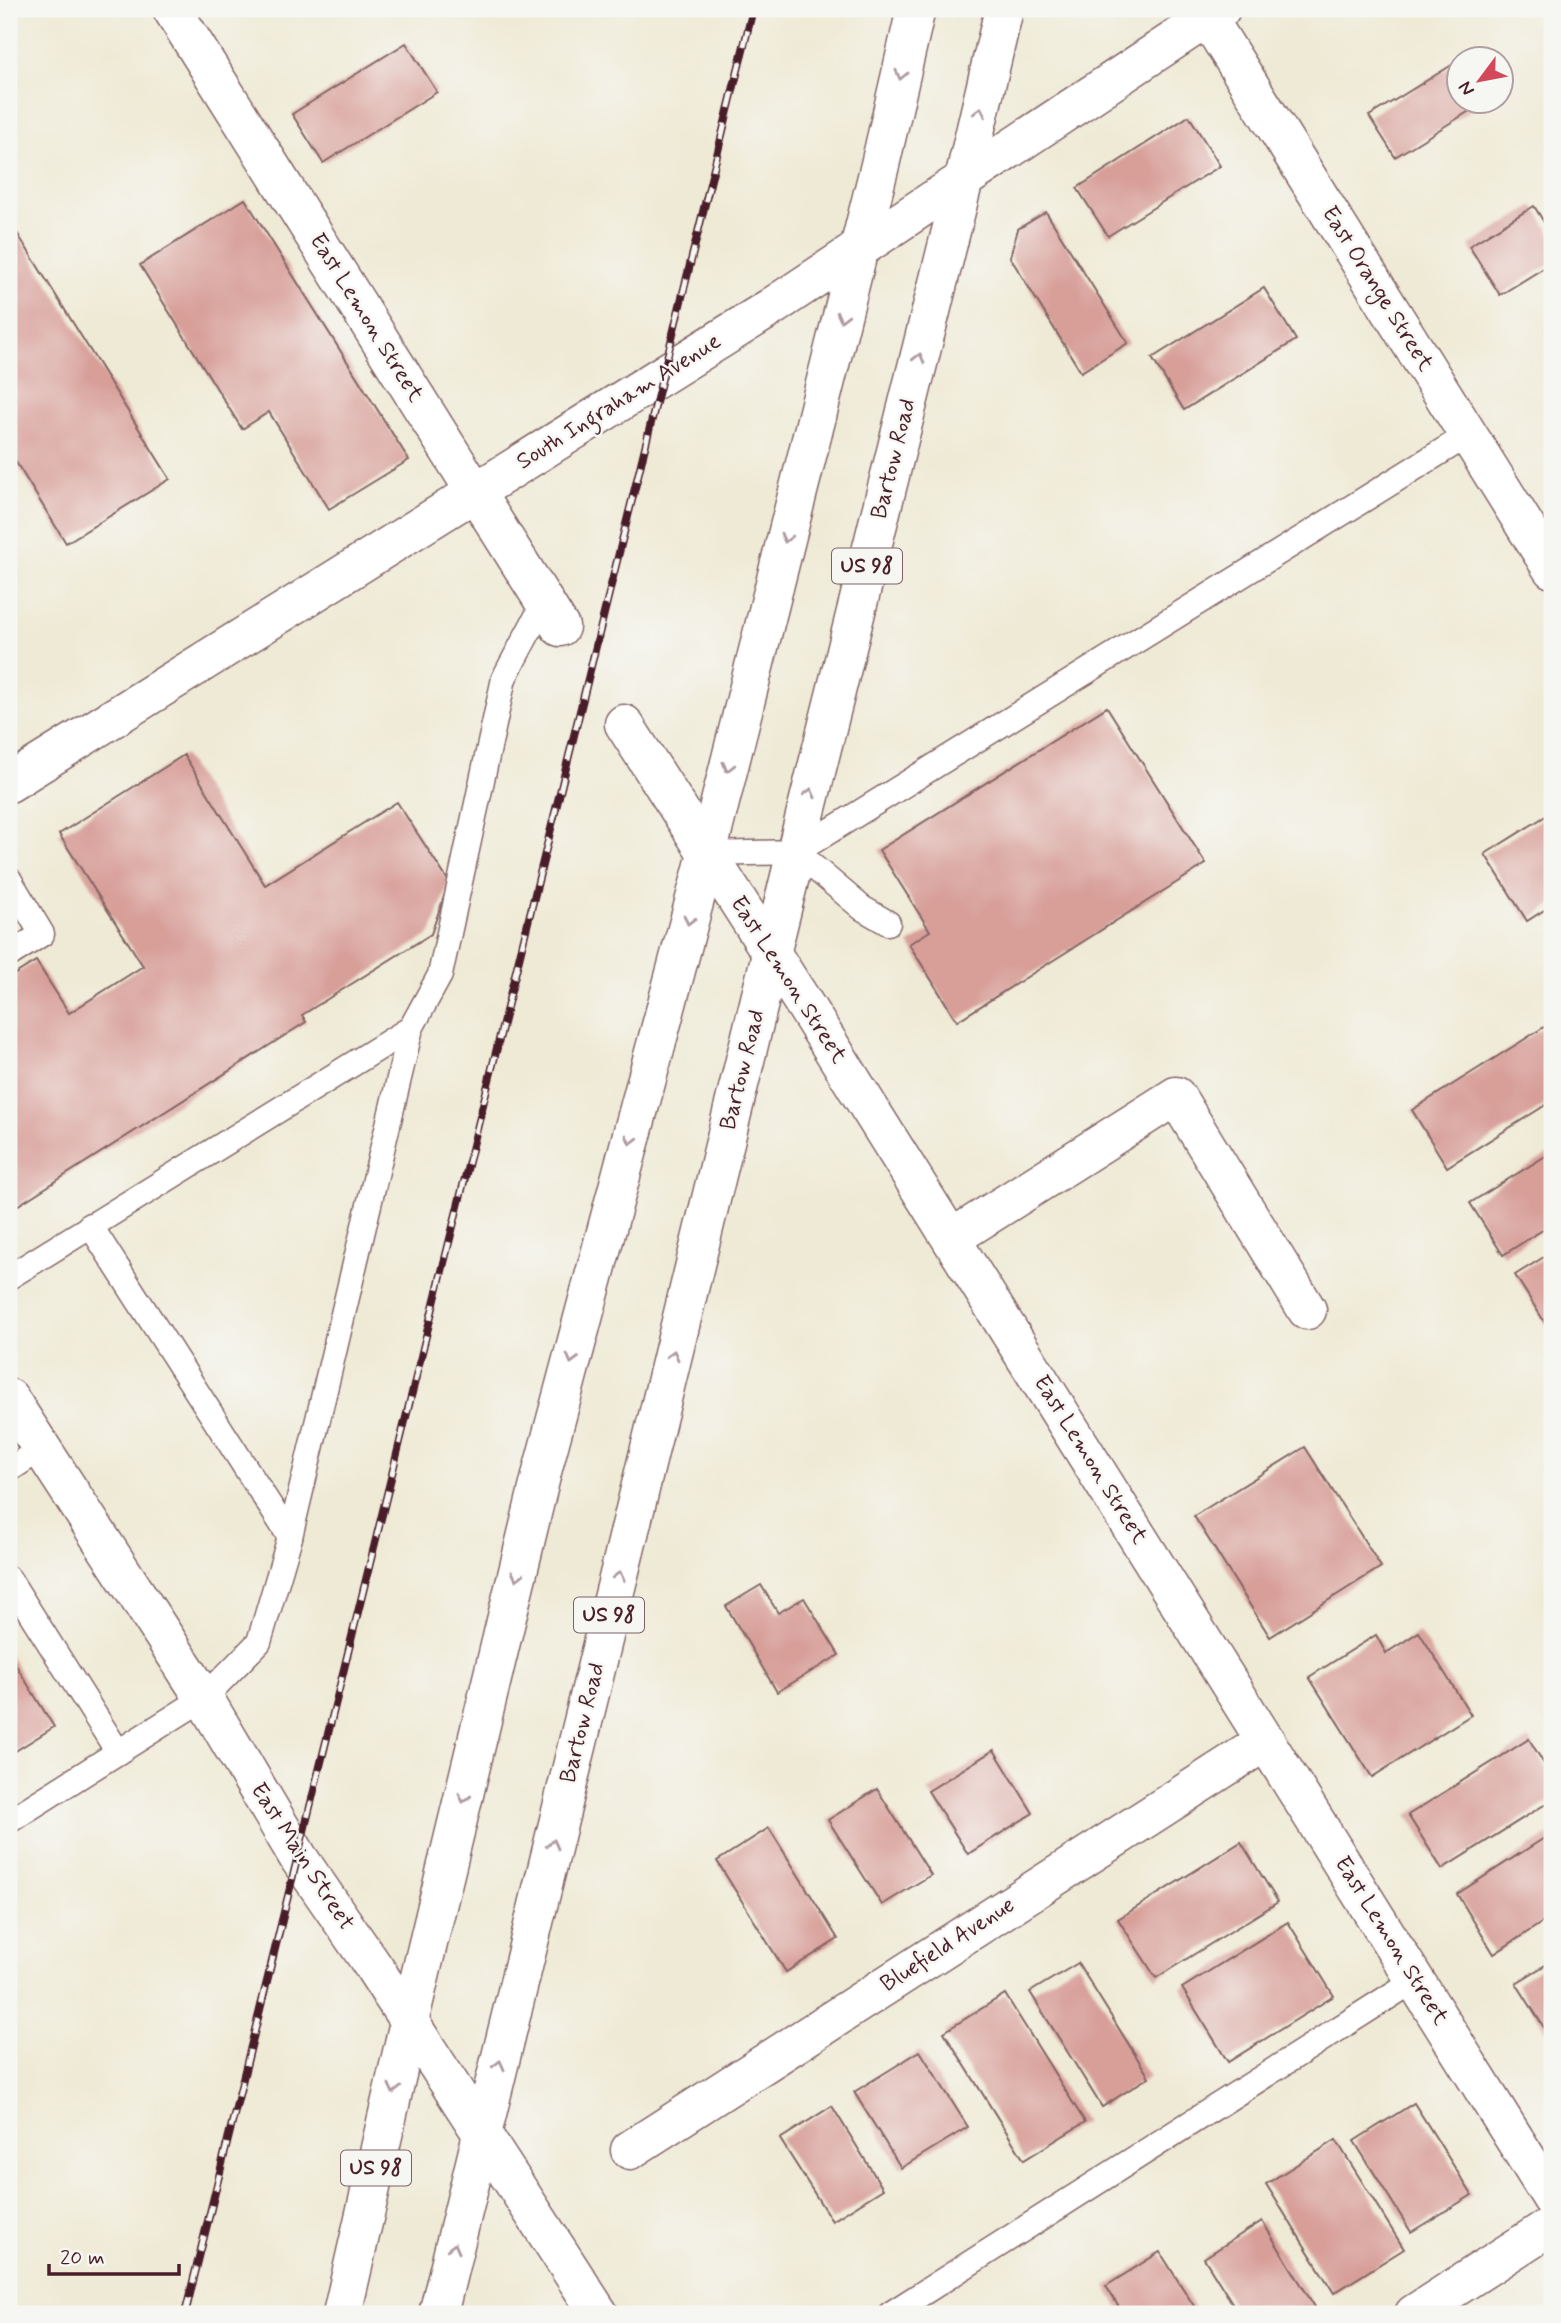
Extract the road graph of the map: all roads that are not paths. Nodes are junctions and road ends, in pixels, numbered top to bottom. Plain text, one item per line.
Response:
1 (172, 9) edge
2 (916, 9) edge
3 (1004, 9) edge
4 (1211, 12) edge
5 (964, 179) junction
6 (858, 251) junction
7 (1468, 435) junction
8 (475, 491) junction
9 (1552, 569) edge
10 (553, 614) joint
11 (624, 724) dead end
12 (9, 783) edge
13 (796, 852) junction
14 (706, 854) junction
15 (9, 879) edge
16 (888, 923) dead end
17 (772, 954) junction
18 (9, 955) edge
19 (411, 1028) junction
20 (90, 1225) junction
21 (952, 1238) junction
22 (9, 1277) edge
23 (1307, 1310) dead end
24 (9, 1398) edge
25 (41, 1448) junction
26 (9, 1470) edge
27 (290, 1537) junction
28 (9, 1579) edge
29 (204, 1698) junction
30 (1266, 1741) junction
31 (118, 1752) junction
32 (9, 1821) edge
33 (1415, 1980) junction
34 (410, 2022) junction
35 (482, 2131) junction
36 (630, 2150) dead end
37 (1552, 2199) edge
38 (1552, 2225) edge
39 (342, 2314) edge
40 (438, 2314) edge
41 (599, 2314) edge
42 (890, 2314) edge
43 (1414, 2314) edge

1 - 8 street, East Lemon Street
2 -> 6 street, US 98
5 -> 3 street, Bartow Road / US 98
4 - 5 street, South Ingraham Avenue
4 - 7 street, East Orange Street
5 - 6 street, South Ingraham Avenue
13 -> 5 street, Bartow Road / US 98
6 - 8 street, South Ingraham Avenue
6 -> 14 street, US 98
7 - 9 street, East Orange Street
7 - 13 lane
8 - 10 street, East Lemon Street
8 - 12 street, South Ingraham Avenue
10 - 19 lane
11 - 14 street, East Lemon Street
13 - 14 lane
13 - 16 lane
13 - 17 street, Bartow Road / US 98
14 - 17 street, East Lemon Street
14 -> 34 street, US 98
15 - 18 lane
17 - 21 street, East Lemon Street
35 -> 17 street, Bartow Road / US 98
19 - 20 lane
19 - 27 lane
20 - 22 lane
20 - 27 lane
21 - 23 street
21 - 30 street, East Lemon Street
24 - 25 street, East Main Street
25 - 26 lane
25 - 29 street, East Main Street
27 - 29 lane
28 - 31 lane
29 - 31 lane
29 - 34 street, East Main Street
30 - 33 street, East Lemon Street
30 - 36 street, Bluefield Avenue
31 - 32 lane
33 - 37 street, East Lemon Street
33 - 42 lane
34 - 35 street, East Main Street
34 -> 39 street, US 98
40 -> 35 street, US 98
35 - 41 street, East Main Street
38 - 43 street

